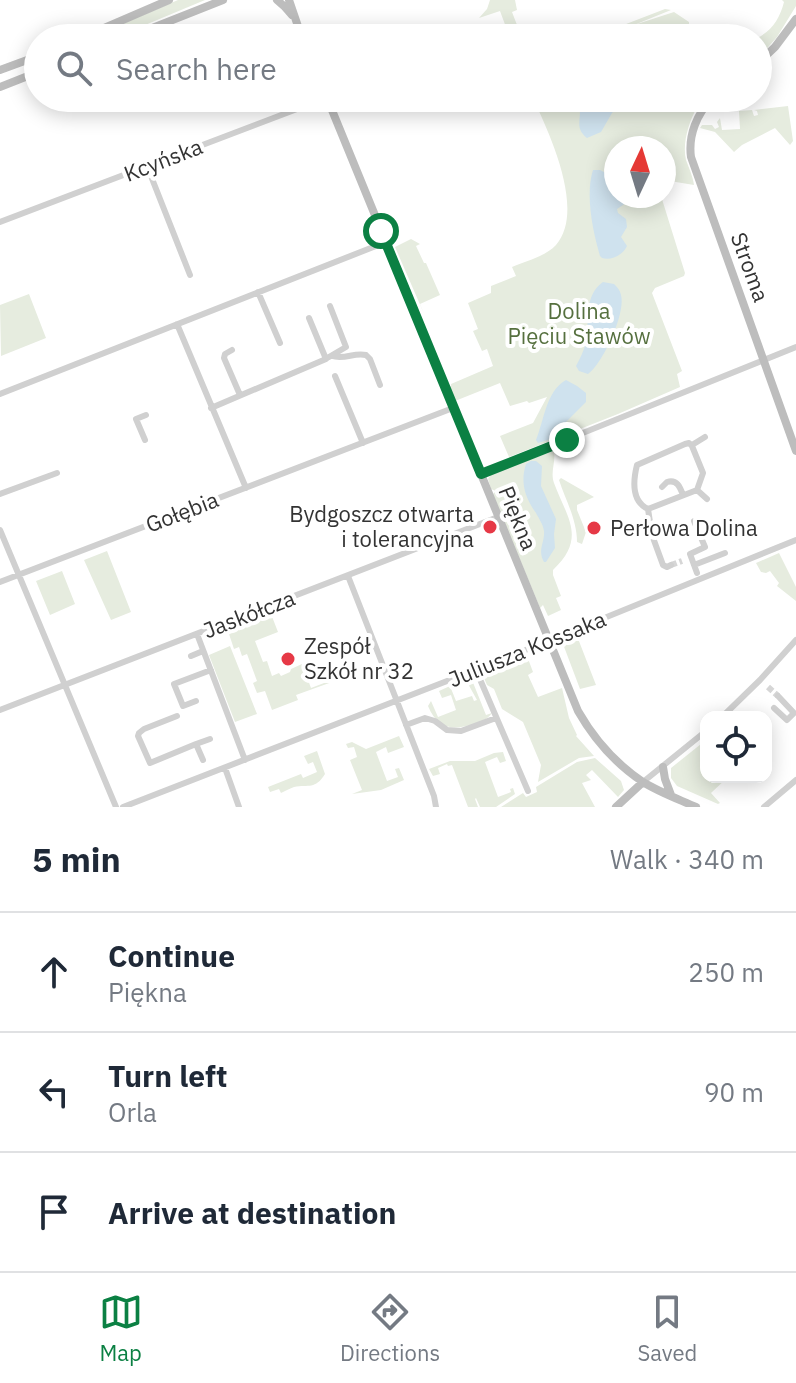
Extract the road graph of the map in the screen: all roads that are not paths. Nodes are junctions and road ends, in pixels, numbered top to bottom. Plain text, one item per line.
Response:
1 (169, 0) edge
2 (223, 0) edge
3 (277, 0) edge
4 (290, 0) edge
5 (295, 19) junction
6 (796, 19) edge
7 (113, 24) edge
8 (162, 24) edge
9 (297, 24) edge
10 (772, 50) edge
11 (24, 61) edge
12 (0, 70) edge
13 (24, 78) edge
14 (0, 87) edge
15 (289, 112) edge
16 (332, 112) edge
17 (702, 112) edge
18 (147, 166) junction
19 (0, 222) edge
20 (386, 242) junction
21 (190, 275) dead end
22 (258, 292) junction
23 (330, 306) dead end
24 (309, 318) dead end
25 (177, 324) junction
26 (280, 343) dead end
27 (796, 347) edge
28 (232, 350) dead end
29 (329, 358) junction
30 (764, 361) junction
31 (335, 376) dead end
32 (380, 385) dead end
33 (0, 394) edge
34 (240, 395) junction
35 (211, 408) junction
36 (453, 408) junction
37 (146, 415) dead end
38 (705, 437) dead end
39 (145, 440) dead end
40 (363, 443) junction
41 (692, 445) junction
42 (796, 451) edge
43 (57, 473) dead end
44 (481, 474) junction
45 (662, 487) dead end
46 (246, 488) junction
47 (697, 490) junction
48 (0, 494) edge
49 (683, 495) junction
50 (707, 499) dead end
51 (648, 509) junction
52 (498, 517) junction
53 (694, 521) dead end
54 (0, 530) edge
55 (796, 540) edge
56 (725, 553) dead end
57 (682, 561) tunnel mouth
58 (692, 561) junction
59 (671, 565) dead end
60 (697, 573) dead end
61 (19, 575) junction
62 (348, 576) junction
63 (0, 582) edge
64 (197, 634) junction
65 (796, 640) edge
66 (549, 641) junction
67 (203, 651) junction
68 (191, 656) dead end
69 (211, 670) junction
70 (476, 670) junction
71 (760, 680) junction
72 (65, 684) junction
73 (768, 687) tunnel mouth
74 (778, 696) tunnel mouth
75 (196, 701) dead end
76 (396, 701) junction
77 (774, 708) dead end
78 (0, 710) edge
79 (728, 711) edge
80 (177, 716) dead end
81 (496, 718) junction
82 (406, 725) junction
83 (700, 736) edge
84 (210, 739) dead end
85 (196, 744) junction
86 (203, 760) dead end
87 (245, 760) junction
88 (663, 767) junction
89 (225, 768) junction
90 (796, 780) edge
91 (643, 782) junction
92 (528, 791) dead end
93 (671, 796) junction
94 (116, 807) edge
95 (123, 807) edge
96 (239, 807) edge
97 (436, 807) edge
98 (616, 807) edge
99 (696, 807) edge
100 (764, 807) edge

1 - 7 street
2 - 8 street
3 - 5 street
4 - 5 street
5 - 9 street
6 - 10 street
11 - 12 street
13 - 14 street
15 - 18 street, Kcyńska
16 - 20 street, Piękna
17 - 30 street, Stroma
18 - 19 street, Kcyńska
18 - 21 street
20 - 22 street
20 - 36 street, Piękna
22 - 25 street
22 - 26 street
23 - 29 street
24 - 29 street
25 - 33 street
25 - 35 street
27 - 30 street
28 - 34 street
29 - 32 street
29 - 34 street
30 - 42 street, Stroma
30 - 44 street
31 - 40 street
34 - 35 street
35 - 46 street
36 - 40 street, Gołębia
36 - 44 street, Piękna
37 - 39 street
38 - 41 street
40 - 46 street, Gołębia
41 - 47 street
41 - 51 street
43 - 48 street
44 - 52 street, Piękna
45 - 49 street
46 - 61 street, Gołębia
47 - 49 street
47 - 50 street
49 - 51 street
51 - 59 street
52 - 62 street, Jaskółcza
52 - 66 street, Piękna
53 - 58 street
54 - 61 street
55 - 66 street, Juliusza Kossaka
56 - 58 street
57 - 58 street
58 - 60 street
61 - 63 street, Gołębia
61 - 72 street
62 - 64 street, Jaskółcza
62 - 76 street
64 - 67 street
64 - 72 street, Jaskółcza
65 - 71 street
66 - 70 street, Juliusza Kossaka
66 - 91 street, Piękna
67 - 68 street
67 - 69 street
69 - 75 street
69 - 87 street
70 - 76 street, Juliusza Kossaka
70 - 81 street
71 - 73 street
71 - 79 street
72 - 78 street, Jaskółcza
72 - 94 street
74 - 77 street
76 - 82 street
76 - 87 street, Juliusza Kossaka
80 - 85 street
81 - 82 street
81 - 92 street
82 - 97 street
83 - 88 street
84 - 85 street
85 - 86 street
87 - 89 street, Juliusza Kossaka
88 - 91 street
88 - 93 street
89 - 95 street, Juliusza Kossaka
89 - 96 street
90 - 100 street
91 - 93 street, Piękna
91 - 98 street
93 - 99 street, Piękna

